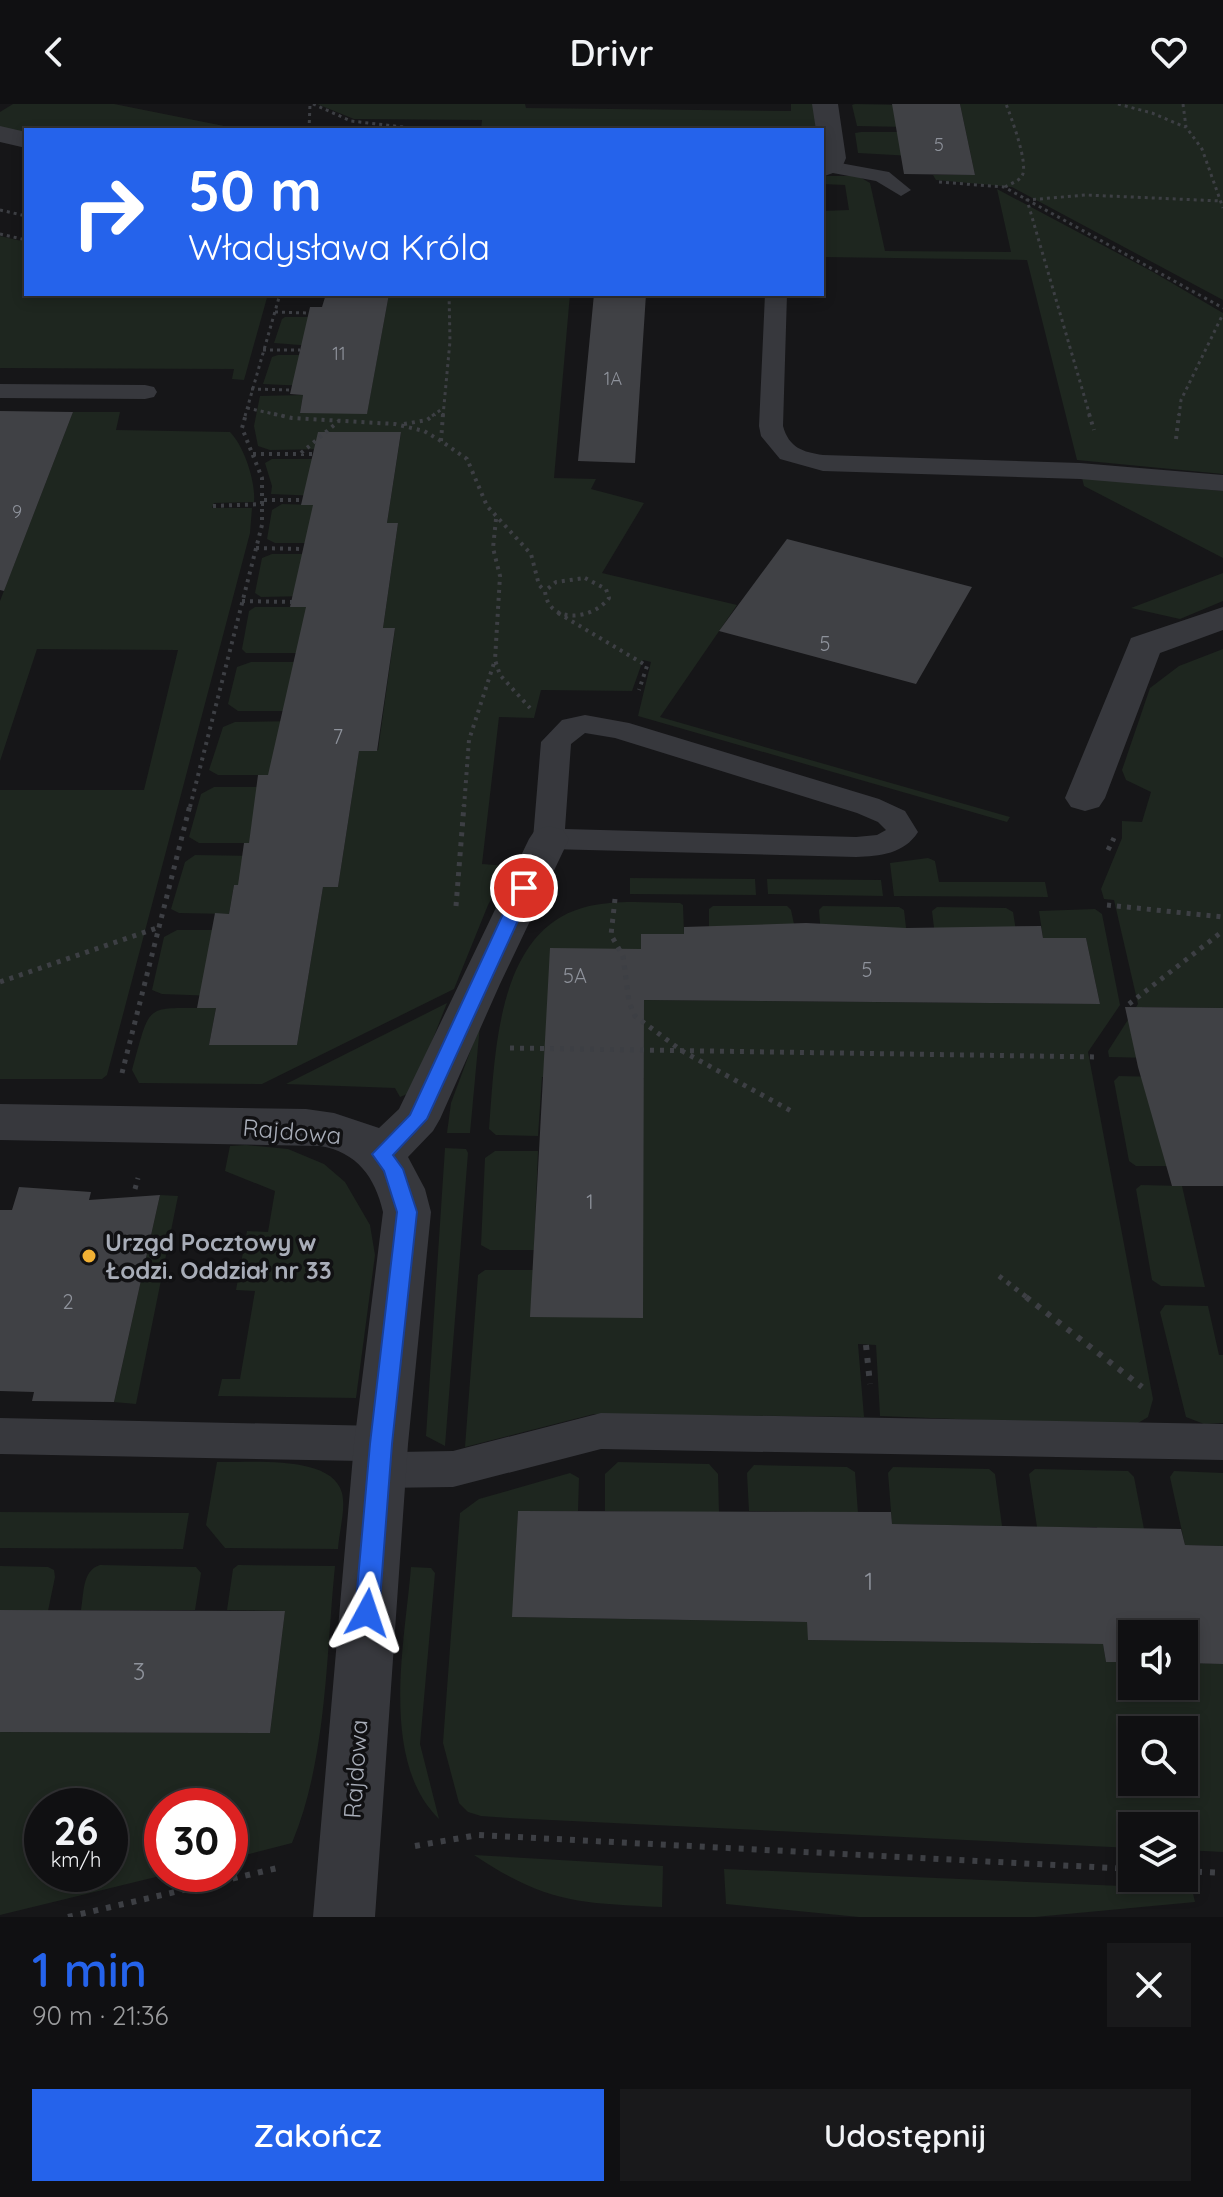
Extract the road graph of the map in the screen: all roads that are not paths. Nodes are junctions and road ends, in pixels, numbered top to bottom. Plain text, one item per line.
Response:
1 (825, 104) edge
2 (0, 134) edge
3 (24, 140) edge
4 (826, 168) edge
5 (901, 190) dead end
6 (776, 296) edge
7 (0, 391) edge
8 (145, 392) dead end
9 (1223, 483) edge
10 (1223, 618) edge
11 (1085, 798) dead end
12 (549, 839) junction
13 (0, 1122) edge
14 (382, 1154) junction
15 (0, 1436) edge
16 (1223, 1442) edge
17 (380, 1457) junction
18 (344, 1917) edge

1 - 4 street
2 - 3 street
4 - 5 lane
6 - 9 lane
7 - 8 lane
10 - 11 street
12 - 12 lane
12 - 14 street
13 - 14 street, Rajdowa
14 - 17 street, Rajdowa
15 - 17 lane
16 - 17 lane
17 - 18 street, Rajdowa

